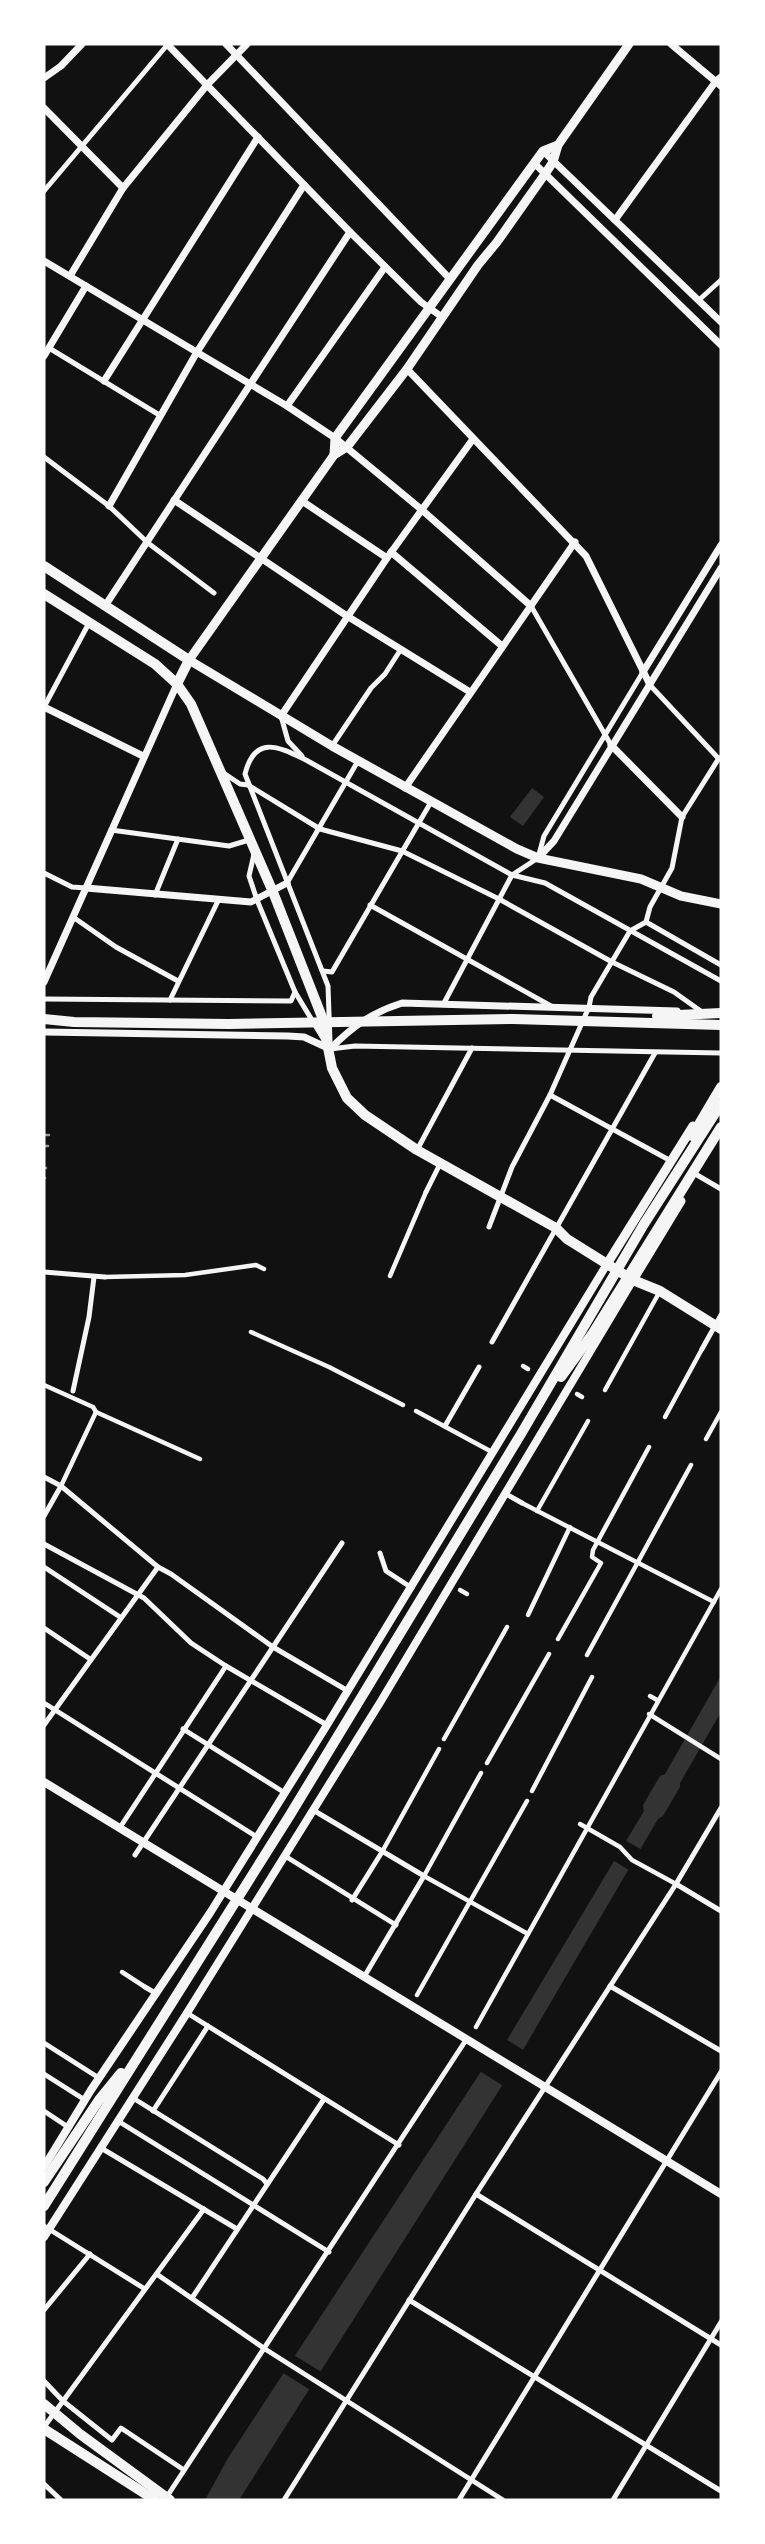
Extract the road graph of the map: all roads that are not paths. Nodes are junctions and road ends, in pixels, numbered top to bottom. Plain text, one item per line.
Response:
1 (82, 44) edge
2 (167, 44) edge
3 (226, 44) edge
4 (247, 44) edge
5 (629, 44) edge
6 (671, 44) edge
7 (236, 54) junction
8 (44, 78) edge
9 (719, 82) edge
10 (207, 85) junction
11 (44, 108) edge
12 (258, 137) junction
13 (558, 145) junction
14 (80, 146) junction
15 (543, 152) junction
16 (553, 162) junction
17 (534, 163) junction
18 (545, 174) junction
19 (304, 185) junction
20 (123, 188) junction
21 (44, 191) edge
22 (615, 220) junction
23 (350, 232) junction
24 (44, 261) edge
25 (385, 267) junction
26 (70, 276) junction
27 (449, 278) junction
28 (721, 281) edge
29 (86, 286) junction
30 (699, 300) junction
31 (429, 307) junction
32 (442, 317) junction
33 (142, 321) junction
34 (721, 322) edge
35 (721, 345) edge
36 (48, 348) junction
37 (197, 352) junction
38 (44, 356) edge
39 (407, 369) junction
40 (104, 381) junction
41 (249, 384) junction
42 (287, 406) junction
43 (161, 415) junction
44 (335, 438) junction
45 (473, 439) junction
46 (347, 447) junction
47 (334, 455) junction
48 (44, 457) edge
49 (174, 500) junction
50 (302, 501) junction
51 (109, 506) junction
52 (422, 510) junction
53 (575, 542) junction
54 (148, 543) junction
55 (721, 545) edge
56 (389, 555) junction
57 (261, 558) junction
58 (44, 566) edge
59 (721, 568) edge
60 (214, 593) dead end
61 (44, 594) edge
62 (105, 606) junction
63 (531, 606) junction
64 (347, 616) junction
65 (89, 623) junction
66 (502, 646) junction
67 (401, 649) junction
68 (189, 660) junction
69 (643, 672) junction
70 (177, 684) junction
71 (649, 684) junction
72 (470, 692) junction
73 (44, 707) edge
74 (281, 716) junction
75 (606, 734) junction
76 (611, 746) junction
77 (332, 747) junction
78 (143, 756) junction
79 (306, 760) junction
80 (720, 760) edge
81 (358, 761) junction
82 (221, 772) junction
83 (346, 782) junction
84 (248, 785) junction
85 (405, 788) junction
86 (431, 803) junction
87 (682, 817) junction
88 (419, 822) junction
89 (320, 829) junction
90 (111, 830) junction
91 (178, 839) junction
92 (250, 840) junction
93 (254, 851) junction
94 (402, 852) junction
95 (538, 858) junction
96 (44, 873) edge
97 (512, 875) junction
98 (287, 883) junction
99 (86, 888) junction
100 (662, 889) junction
101 (273, 892) junction
102 (155, 895) junction
103 (499, 899) junction
104 (257, 900) junction
105 (218, 901) junction
106 (721, 904) edge
107 (370, 905) junction
108 (73, 917) junction
109 (646, 922) junction
110 (630, 931) junction
111 (467, 958) junction
112 (612, 962) junction
113 (721, 965) edge
114 (323, 971) junction
115 (178, 981) junction
116 (721, 981) edge
117 (44, 982) edge
118 (295, 992) junction
119 (44, 999) edge
120 (170, 1000) junction
121 (444, 1003) junction
122 (551, 1006) junction
123 (589, 1007) junction
124 (721, 1010) edge
125 (702, 1012) junction
126 (44, 1019) edge
127 (605, 1020) junction
128 (721, 1025) edge
129 (44, 1032) edge
130 (472, 1048) junction
131 (330, 1049) junction
132 (570, 1050) junction
133 (656, 1053) junction
134 (721, 1053) edge
135 (721, 1081) edge
136 (721, 1087) edge
137 (550, 1095) junction
138 (721, 1104) edge
139 (721, 1127) edge
140 (612, 1129) junction
141 (721, 1134) edge
142 (417, 1150) junction
143 (671, 1161) junction
144 (441, 1163) junction
145 (697, 1175) junction
146 (721, 1189) edge
147 (426, 1192) joint
148 (500, 1197) junction
149 (644, 1224) junction
150 (489, 1227) dead end
151 (556, 1228) junction
152 (607, 1264) junction
153 (264, 1269) dead end
154 (44, 1272) edge
155 (390, 1276) dead end
156 (94, 1277) junction
157 (105, 1277) joint
158 (633, 1280) junction
159 (660, 1291) junction
160 (721, 1315) edge
161 (718, 1327) edge
162 (251, 1332) dead end
163 (492, 1342) dead end
164 (702, 1349) joint
165 (479, 1367) dead end
166 (44, 1385) edge
167 (605, 1390) dead end
168 (73, 1391) dead end
169 (402, 1405) dead end
170 (95, 1409) junction
171 (416, 1411) dead end
172 (721, 1412) edge
173 (665, 1417) dead end
174 (588, 1421) dead end
175 (445, 1426) junction
176 (521, 1434) junction
177 (706, 1439) dead end
178 (649, 1447) dead end
179 (493, 1453) junction
180 (200, 1459) dead end
181 (691, 1465) dead end
182 (44, 1477) edge
183 (61, 1486) junction
184 (506, 1494) junction
185 (522, 1503) joint
186 (537, 1511) junction
187 (44, 1515) edge
188 (570, 1527) junction
189 (597, 1541) junction
190 (342, 1543) dead end
191 (44, 1544) edge
192 (380, 1553) dead end
193 (639, 1562) junction
194 (159, 1565) junction
195 (44, 1567) edge
196 (412, 1588) junction
197 (721, 1589) edge
198 (460, 1590) dead end
199 (467, 1594) dead end
200 (138, 1596) junction
201 (714, 1602) junction
202 (528, 1615) dead end
203 (120, 1618) junction
204 (507, 1627) dead end
205 (44, 1628) edge
206 (558, 1639) dead end
207 (273, 1647) junction
208 (549, 1654) dead end
209 (587, 1656) dead end
210 (90, 1659) junction
211 (226, 1666) junction
212 (592, 1677) dead end
213 (252, 1681) junction
214 (348, 1691) junction
215 (650, 1696) dead end
216 (657, 1700) junction
217 (44, 1703) edge
218 (54, 1709) junction
219 (649, 1714) junction
220 (44, 1725) edge
221 (327, 1725) junction
222 (184, 1729) junction
223 (444, 1739) dead end
224 (209, 1745) junction
225 (439, 1749) dead end
226 (719, 1758) edge
227 (487, 1763) dead end
228 (154, 1773) junction
229 (481, 1773) dead end
230 (44, 1782) edge
231 (179, 1789) junction
232 (532, 1791) dead end
233 (285, 1793) junction
234 (527, 1801) dead end
235 (721, 1808) edge
236 (313, 1810) junction
237 (580, 1824) dead end
238 (119, 1829) junction
239 (588, 1829) junction
240 (257, 1837) junction
241 (144, 1843) junction
242 (382, 1852) junction
243 (135, 1855) dead end
244 (285, 1856) junction
245 (424, 1876) junction
246 (676, 1884) junction
247 (223, 1893) junction
248 (352, 1900) junction
249 (469, 1901) junction
250 (251, 1909) junction
251 (721, 1911) edge
252 (396, 1925) junction
253 (527, 1934) junction
254 (122, 1972) dead end
255 (364, 1977) junction
256 (610, 1986) junction
257 (145, 1987) joint
258 (157, 1994) junction
259 (417, 1995) dead end
260 (187, 2013) junction
261 (208, 2026) junction
262 (476, 2026) dead end
263 (155, 2031) junction
264 (466, 2040) junction
265 (44, 2043) edge
266 (721, 2051) edge
267 (721, 2072) edge
268 (44, 2074) edge
269 (99, 2078) junction
270 (545, 2087) junction
271 (132, 2098) junction
272 (324, 2099) junction
273 (85, 2100) junction
274 (44, 2111) edge
275 (153, 2111) junction
276 (118, 2121) junction
277 (68, 2127) junction
278 (399, 2145) junction
279 (101, 2148) junction
280 (667, 2161) junction
281 (44, 2167) edge
282 (44, 2182) edge
283 (267, 2184) junction
284 (476, 2194) junction
285 (721, 2194) edge
286 (253, 2204) junction
287 (44, 2206) edge
288 (204, 2210) junction
289 (237, 2229) junction
290 (45, 2231) edge
291 (329, 2252) junction
292 (90, 2253) junction
293 (601, 2270) junction
294 (158, 2275) junction
295 (145, 2289) junction
296 (192, 2298) junction
297 (409, 2300) junction
298 (44, 2310) edge
299 (721, 2322) edge
300 (712, 2339) junction
301 (721, 2345) edge
302 (265, 2349) junction
303 (536, 2378) junction
304 (44, 2381) edge
305 (346, 2400) junction
306 (63, 2401) junction
307 (44, 2404) edge
308 (44, 2428) edge
309 (112, 2440) junction
310 (648, 2445) junction
311 (102, 2455) junction
312 (184, 2470) junction
313 (471, 2480) junction
314 (44, 2484) edge
315 (721, 2491) edge
316 (61, 2500) edge
317 (155, 2500) edge
318 (164, 2500) edge
319 (170, 2500) edge
320 (284, 2500) edge
321 (459, 2500) edge
322 (503, 2500) edge
323 (613, 2500) edge

1 - 8 street
2 - 10 street
2 - 14 street
3 - 7 street
4 - 7 street
5 - 13 main road
6 - 9 street
7 - 10 street
7 - 27 street
9 - 22 street
10 - 12 street
10 - 20 street
11 - 14 street
12 - 19 street
12 - 33 street
13 - 15 main road
13 - 16 main road
14 - 20 street
14 - 21 street
15 - 16 street
15 - 17 main road
16 - 18 main road
16 - 22 street
17 - 18 street
17 - 27 main road
18 - 32 main road
18 - 35 street
19 - 23 street
19 - 37 street
20 - 26 street
22 - 30 street
23 - 25 street
23 - 41 street
24 - 26 street
25 - 31 street
25 - 42 street
26 - 29 street
27 - 31 main road
28 - 30 street
29 - 33 street
29 - 36 street
30 - 34 street
31 - 32 street
31 - 44 main road
32 - 39 main road
33 - 37 street
33 - 40 street
36 - 38 street
36 - 40 street
37 - 41 street
37 - 43 street
39 - 45 street
39 - 46 main road
40 - 43 street
41 - 42 street
41 - 49 street
42 - 44 street
43 - 51 street
44 - 46 street
44 - 47 main road
45 - 52 street
45 - 53 street
46 - 47 main road
46 - 52 street
47 - 50 main road
48 - 51 street
49 - 54 street
49 - 57 street
50 - 56 street
50 - 57 main road
51 - 54 street
52 - 56 street
52 - 63 street
53 - 63 street
53 - 69 street
54 - 60 street
54 - 62 street
55 - 69 street
56 - 64 street
56 - 66 street
57 - 64 street
57 - 68 main road
58 - 62 highway
59 - 71 street
61 - 65 highway
62 - 68 highway
63 - 66 street
63 - 75 street
64 - 67 street
64 - 74 street
65 - 70 highway
65 - 73 street
66 - 72 street
67 - 72 street
67 - 77 street
68 - 70 highway
68 - 74 main road
69 - 71 street
69 - 75 street
70 - 78 street
70 - 82 highway
71 - 76 street
71 - 80 street
72 - 85 street
73 - 78 street
74 - 77 main road
74 - 79 street
75 - 76 street
75 - 95 street
76 - 87 street
76 - 95 street
77 - 81 main road
78 - 90 street
79 - 83 street
79 - 84 street
80 - 87 street
81 - 83 street
81 - 85 main road
82 - 84 street
82 - 92 highway
83 - 88 street
83 - 89 street
84 - 89 street
84 - 98 street
85 - 86 main road
86 - 88 street
86 - 95 main road
87 - 100 street
88 - 94 street
88 - 97 street
89 - 94 street
89 - 98 street
90 - 91 street
90 - 99 street
91 - 92 street
91 - 102 street
92 - 93 highway
93 - 101 highway
93 - 104 street
94 - 103 street
94 - 107 street
95 - 97 street
95 - 100 main road
96 - 99 street
97 - 103 street
97 - 110 street
98 - 101 street
98 - 114 street
99 - 102 street
99 - 108 street
100 - 106 main road
100 - 109 street
101 - 104 street
101 - 131 highway
102 - 105 street
103 - 111 street
103 - 112 street
104 - 105 street
104 - 118 street
105 - 115 street
107 - 111 street
107 - 114 street
108 - 115 street
108 - 117 street
109 - 110 street
109 - 113 street
110 - 112 street
110 - 116 street
111 - 121 street
111 - 122 street
112 - 123 street
112 - 125 street
114 - 131 street
115 - 120 street
118 - 120 street
118 - 131 street
119 - 120 street
121 - 122 street
121 - 131 street
122 - 123 street
123 - 125 street
123 - 132 street
124 - 125 street
124 - 127 highway
126 - 127 highway
127 - 128 highway
129 - 131 street
130 - 131 street
130 - 132 street
130 - 142 street
131 - 142 highway
132 - 133 street
132 - 137 street
133 - 134 street
133 - 140 street
135 - 143 main road
136 - 149 highway
137 - 140 street
137 - 148 street
138 - 149 highway
139 - 176 highway
140 - 143 street
140 - 151 street
141 - 145 main road
142 - 144 highway
143 - 152 main road
144 - 147 street
144 - 148 highway
145 - 146 street
145 - 158 main road
147 - 155 street
148 - 150 street
148 - 151 highway
149 - 176 highway
151 - 152 highway
151 - 163 street
152 - 158 highway
152 - 179 main road
153 - 157 street
154 - 156 street
156 - 157 street
156 - 168 street
158 - 159 highway
158 - 184 main road
159 - 161 highway
159 - 167 street
160 - 161 street
161 - 164 street
162 - 169 street
164 - 173 street
165 - 175 street
166 - 170 street
170 - 180 street
170 - 183 street
171 - 175 street
172 - 177 street
174 - 186 street
175 - 179 street
176 - 263 highway
178 - 189 street
179 - 196 main road
181 - 193 street
182 - 183 street
183 - 187 street
183 - 194 street
184 - 185 street
184 - 236 main road
185 - 186 street
186 - 188 street
188 - 189 street
188 - 202 street
189 - 193 street
189 - 206 street
190 - 207 street
191 - 200 street
192 - 196 street
193 - 201 street
193 - 209 street
194 - 200 street
194 - 207 street
195 - 203 street
196 - 214 main road
197 - 201 street
198 - 199 street
200 - 203 street
200 - 211 street
201 - 216 street
203 - 210 street
204 - 223 street
205 - 210 street
207 - 213 street
207 - 214 street
208 - 227 street
210 - 218 street
211 - 213 street
211 - 222 street
212 - 232 street
213 - 221 street
213 - 224 street
214 - 221 main road
215 - 216 street
216 - 219 street
217 - 218 street
218 - 220 street
218 - 228 street
219 - 226 street
219 - 239 street
221 - 233 main road
222 - 224 street
222 - 228 street
224 - 231 street
224 - 233 street
225 - 242 street
228 - 231 street
228 - 238 street
229 - 245 street
230 - 238 main road
231 - 240 street
231 - 241 street
233 - 240 main road
234 - 249 street
235 - 246 street
236 - 242 street
236 - 244 main road
237 - 239 street
238 - 241 main road
239 - 246 street
239 - 253 street
240 - 247 main road
241 - 243 street
241 - 247 main road
242 - 245 street
242 - 248 street
244 - 248 street
244 - 250 main road
245 - 249 street
245 - 252 street
246 - 251 street
246 - 256 street
247 - 250 main road
247 - 258 main road
248 - 252 street
249 - 253 street
249 - 259 street
250 - 255 main road
250 - 260 main road
252 - 255 street
253 - 262 street
254 - 257 street
255 - 264 main road
256 - 266 street
256 - 270 street
257 - 258 street
258 - 269 main road
260 - 261 street
260 - 271 main road
261 - 272 street
261 - 275 street
263 - 282 highway
263 - 287 highway
264 - 270 main road
264 - 278 street
265 - 269 street
267 - 280 street
268 - 273 street
269 - 273 main road
270 - 280 main road
270 - 284 street
271 - 275 street
271 - 276 main road
272 - 278 street
272 - 283 street
273 - 277 main road
274 - 277 street
275 - 283 street
276 - 279 main road
276 - 286 street
277 - 281 main road
278 - 291 street
279 - 288 street
279 - 290 main road
280 - 285 main road
280 - 293 street
283 - 286 street
284 - 293 street
284 - 297 street
286 - 289 street
286 - 291 street
288 - 289 street
288 - 294 street
289 - 296 street
290 - 292 street
291 - 302 street
292 - 295 street
292 - 298 street
293 - 300 street
293 - 303 street
294 - 295 street
294 - 296 street
295 - 306 street
296 - 302 street
297 - 303 street
297 - 305 street
299 - 300 street
300 - 301 street
300 - 310 street
302 - 305 street
302 - 312 street
303 - 310 street
303 - 313 street
304 - 306 street
305 - 313 street
305 - 320 street
306 - 308 street
306 - 309 street
306 - 311 street
307 - 319 highway
308 - 317 highway
309 - 311 street
309 - 312 street
310 - 315 street
310 - 323 street
311 - 318 street
312 - 318 street
313 - 321 street
313 - 322 street
314 - 316 street

